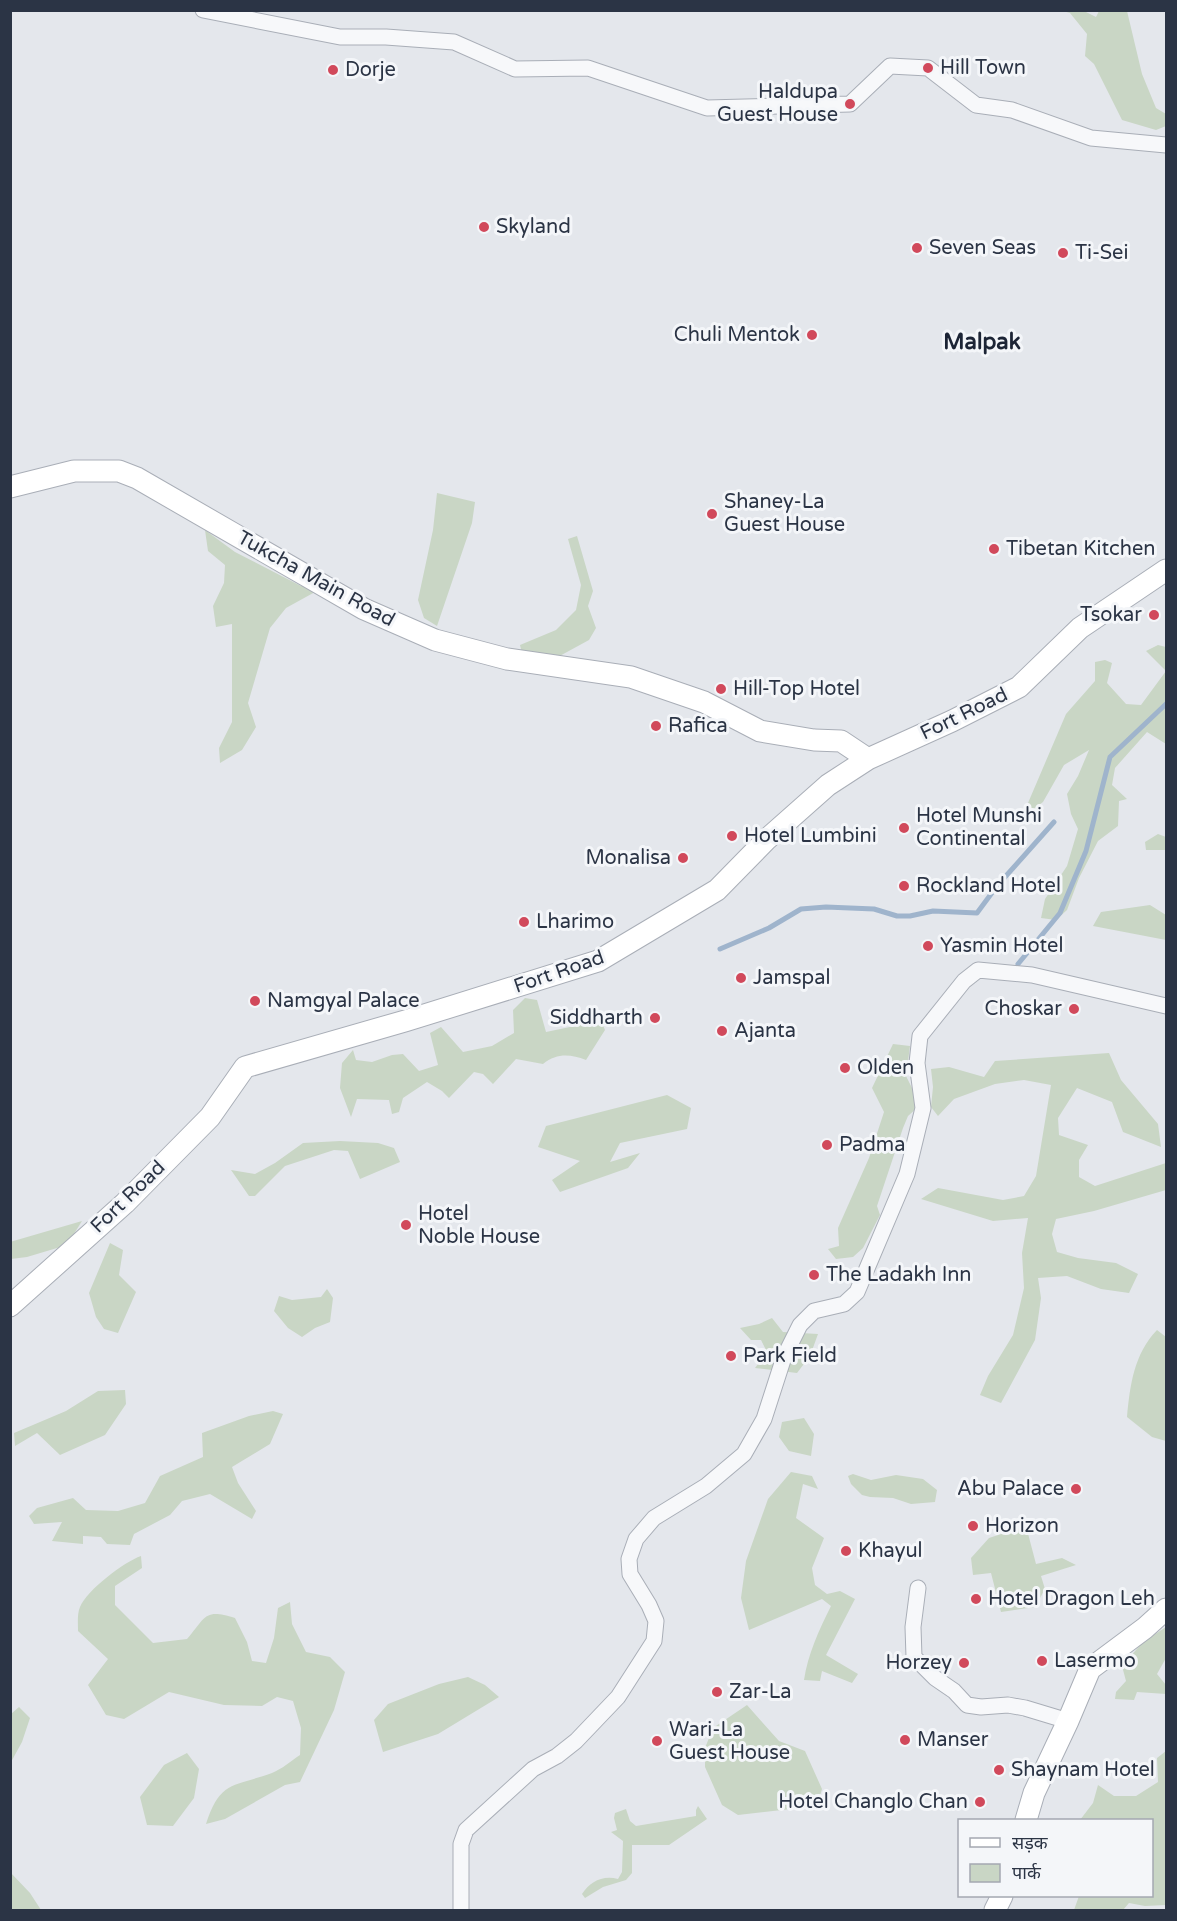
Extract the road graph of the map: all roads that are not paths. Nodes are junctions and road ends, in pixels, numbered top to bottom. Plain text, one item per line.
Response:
1 (202, 10) edge
2 (226, 12) edge
3 (1167, 145) edge
4 (10, 488) edge
5 (1167, 570) edge
6 (868, 759) junction
7 (1167, 1006) edge
8 (10, 1305) edge
9 (918, 1588) dead end
10 (1167, 1609) edge
11 (1068, 1721) junction
12 (1027, 1819) edge
13 (1002, 1897) edge
14 (461, 1911) edge
15 (995, 1911) edge

1 - 2 street
2 - 3 street
4 - 6 street, Tukcha Main Road
5 - 6 street, Fort Road
6 - 8 street, Fort Road
7 - 14 street
9 - 11 street
10 - 11 street
11 - 12 street
13 - 15 street

